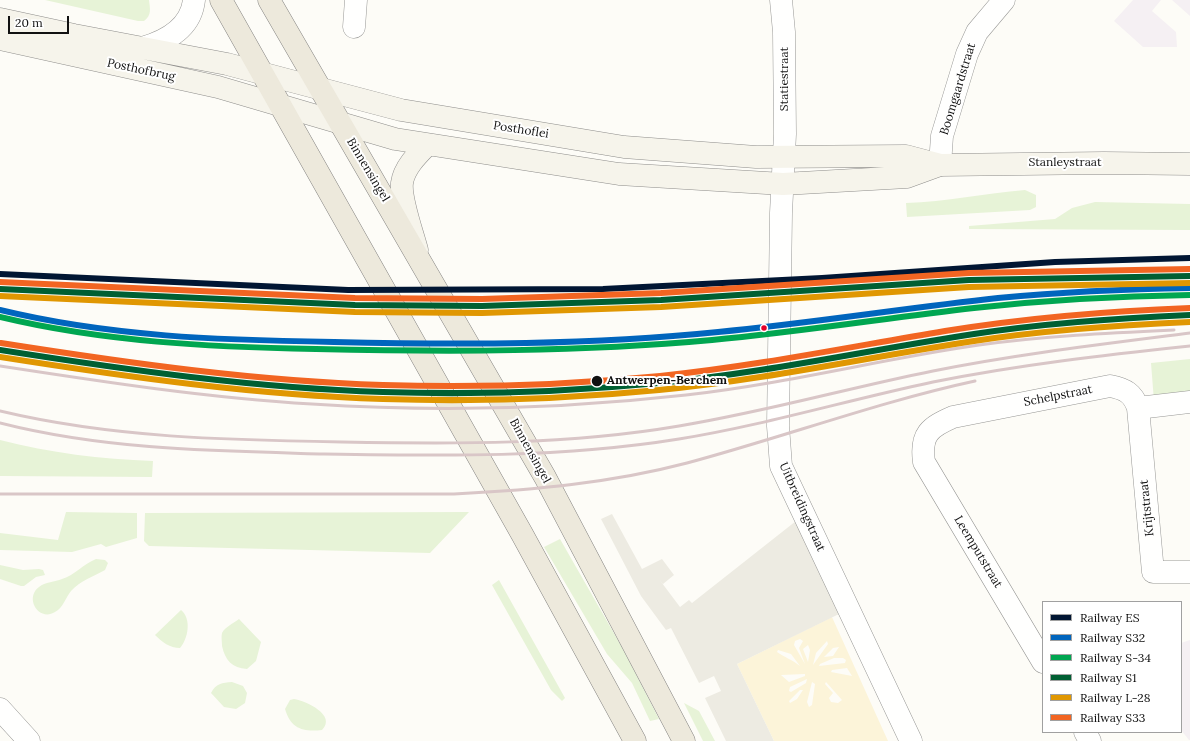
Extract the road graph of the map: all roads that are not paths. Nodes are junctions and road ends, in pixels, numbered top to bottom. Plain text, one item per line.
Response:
1 (194, 0) edge
2 (221, 0) edge
3 (269, 0) edge
4 (356, 0) edge
5 (781, 0) edge
6 (1004, 0) edge
7 (0, 18) edge
8 (354, 27) dead end
9 (0, 40) edge
10 (142, 48) junction
11 (262, 73) junction
12 (320, 89) junction
13 (280, 105) junction
14 (340, 123) junction
15 (427, 145) junction
16 (784, 158) junction
17 (1190, 164) edge
18 (940, 165) junction
19 (783, 184) junction
20 (419, 257) junction
21 (1190, 402) edge
22 (1138, 408) junction
23 (924, 439) joint
24 (1190, 572) edge
25 (1042, 660) edge
26 (0, 709) edge
27 (29, 741) edge
28 (635, 741) edge
29 (684, 741) edge
30 (911, 741) edge

1 - 10 street
2 - 11 main road
3 - 12 main road, Binnensingel
4 - 8 street
5 - 16 street, Statiestraat
6 - 18 street, Boomgaardstraat
7 - 10 street, Posthofbrug
9 - 13 street, Posthofbrug
10 - 11 street, Posthofbrug
11 - 12 street, Posthoflei
11 - 13 main road
12 - 14 main road, Binnensingel
12 - 16 street, Posthoflei
13 - 14 street
13 - 28 main road
14 - 15 street
14 - 20 main road, Binnensingel
15 - 19 street
15 - 20 street
16 - 18 street
16 - 19 street, Uitbreidingstraat
17 - 18 street, Stanleystraat
18 - 19 street
19 - 30 street, Uitbreidingstraat
20 - 29 main road, Binnensingel
21 - 22 street
22 - 23 street, Schelpstraat
22 - 24 street, Krijtstraat
23 - 25 street, Leemputstraat
26 - 27 street

